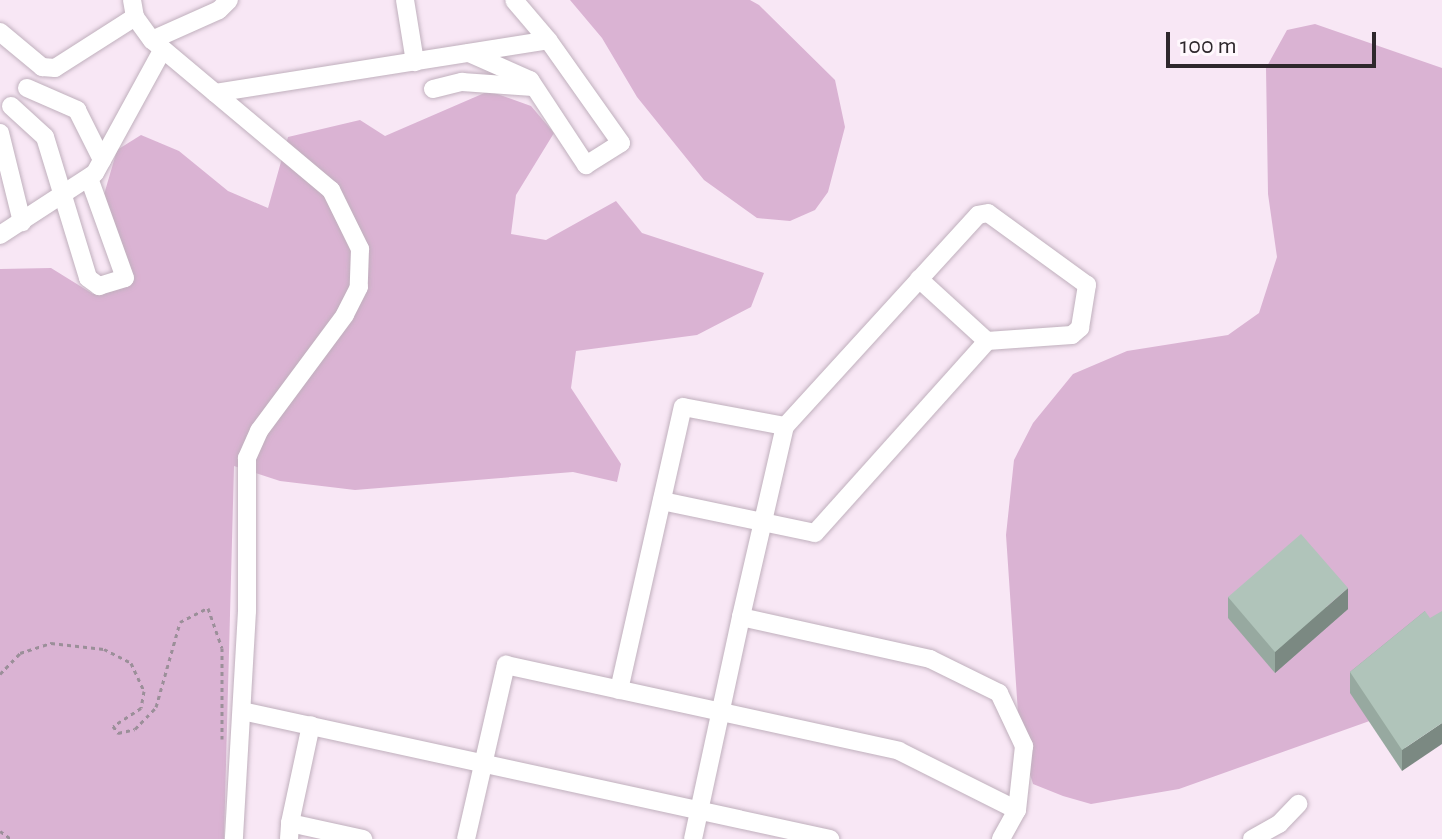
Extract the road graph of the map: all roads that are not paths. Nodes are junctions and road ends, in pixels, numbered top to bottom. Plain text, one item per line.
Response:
1 (229, 0) edge
2 (405, 0) edge
3 (514, 0) edge
4 (133, 8) edge
5 (548, 40) junction
6 (3, 41) edge
7 (158, 44) junction
8 (469, 53) junction
9 (415, 62) junction
10 (42, 67) junction
11 (534, 87) junction
12 (27, 88) junction
13 (433, 89) dead end
14 (215, 93) junction
15 (6, 113) edge
16 (0, 133) edge
17 (102, 160) junction
18 (89, 178) junction
19 (60, 199) junction
20 (22, 222) junction
21 (0, 235) edge
22 (919, 279) junction
23 (987, 341) junction
24 (785, 426) junction
25 (662, 501) junction
26 (763, 522) junction
27 (741, 617) junction
28 (619, 690) junction
29 (242, 711) junction
30 (720, 713) junction
31 (311, 725) junction
32 (484, 761) junction
33 (1298, 804) dead end
34 (700, 808) junction
35 (1017, 810) junction
36 (290, 831) edge
37 (234, 839) edge
38 (363, 839) edge
39 (466, 839) edge
40 (693, 839) edge
41 (830, 839) edge
42 (1001, 839) edge
43 (1252, 839) edge

1 - 7 street
2 - 9 street
3 - 5 street
4 - 7 street
4 - 10 street
5 - 8 street
5 - 11 street
6 - 10 street
7 - 14 street
7 - 17 street
8 - 9 street
8 - 11 street
9 - 14 street
10 - 12 street
11 - 13 street
12 - 15 street
12 - 17 street
14 - 29 street
15 - 19 street
16 - 20 street
17 - 18 street
18 - 19 street
18 - 19 street
19 - 20 street
20 - 21 street
22 - 23 street
22 - 23 street
22 - 24 street
23 - 26 street
24 - 25 street
24 - 26 street
25 - 26 street
25 - 28 street
26 - 27 street
27 - 30 street
27 - 35 street
28 - 30 street
28 - 32 street
29 - 31 street
29 - 37 street
30 - 34 street
30 - 35 street
31 - 32 street
31 - 36 street
32 - 34 street
32 - 39 street
33 - 43 street
34 - 40 street
34 - 41 street
35 - 42 street
36 - 38 street

